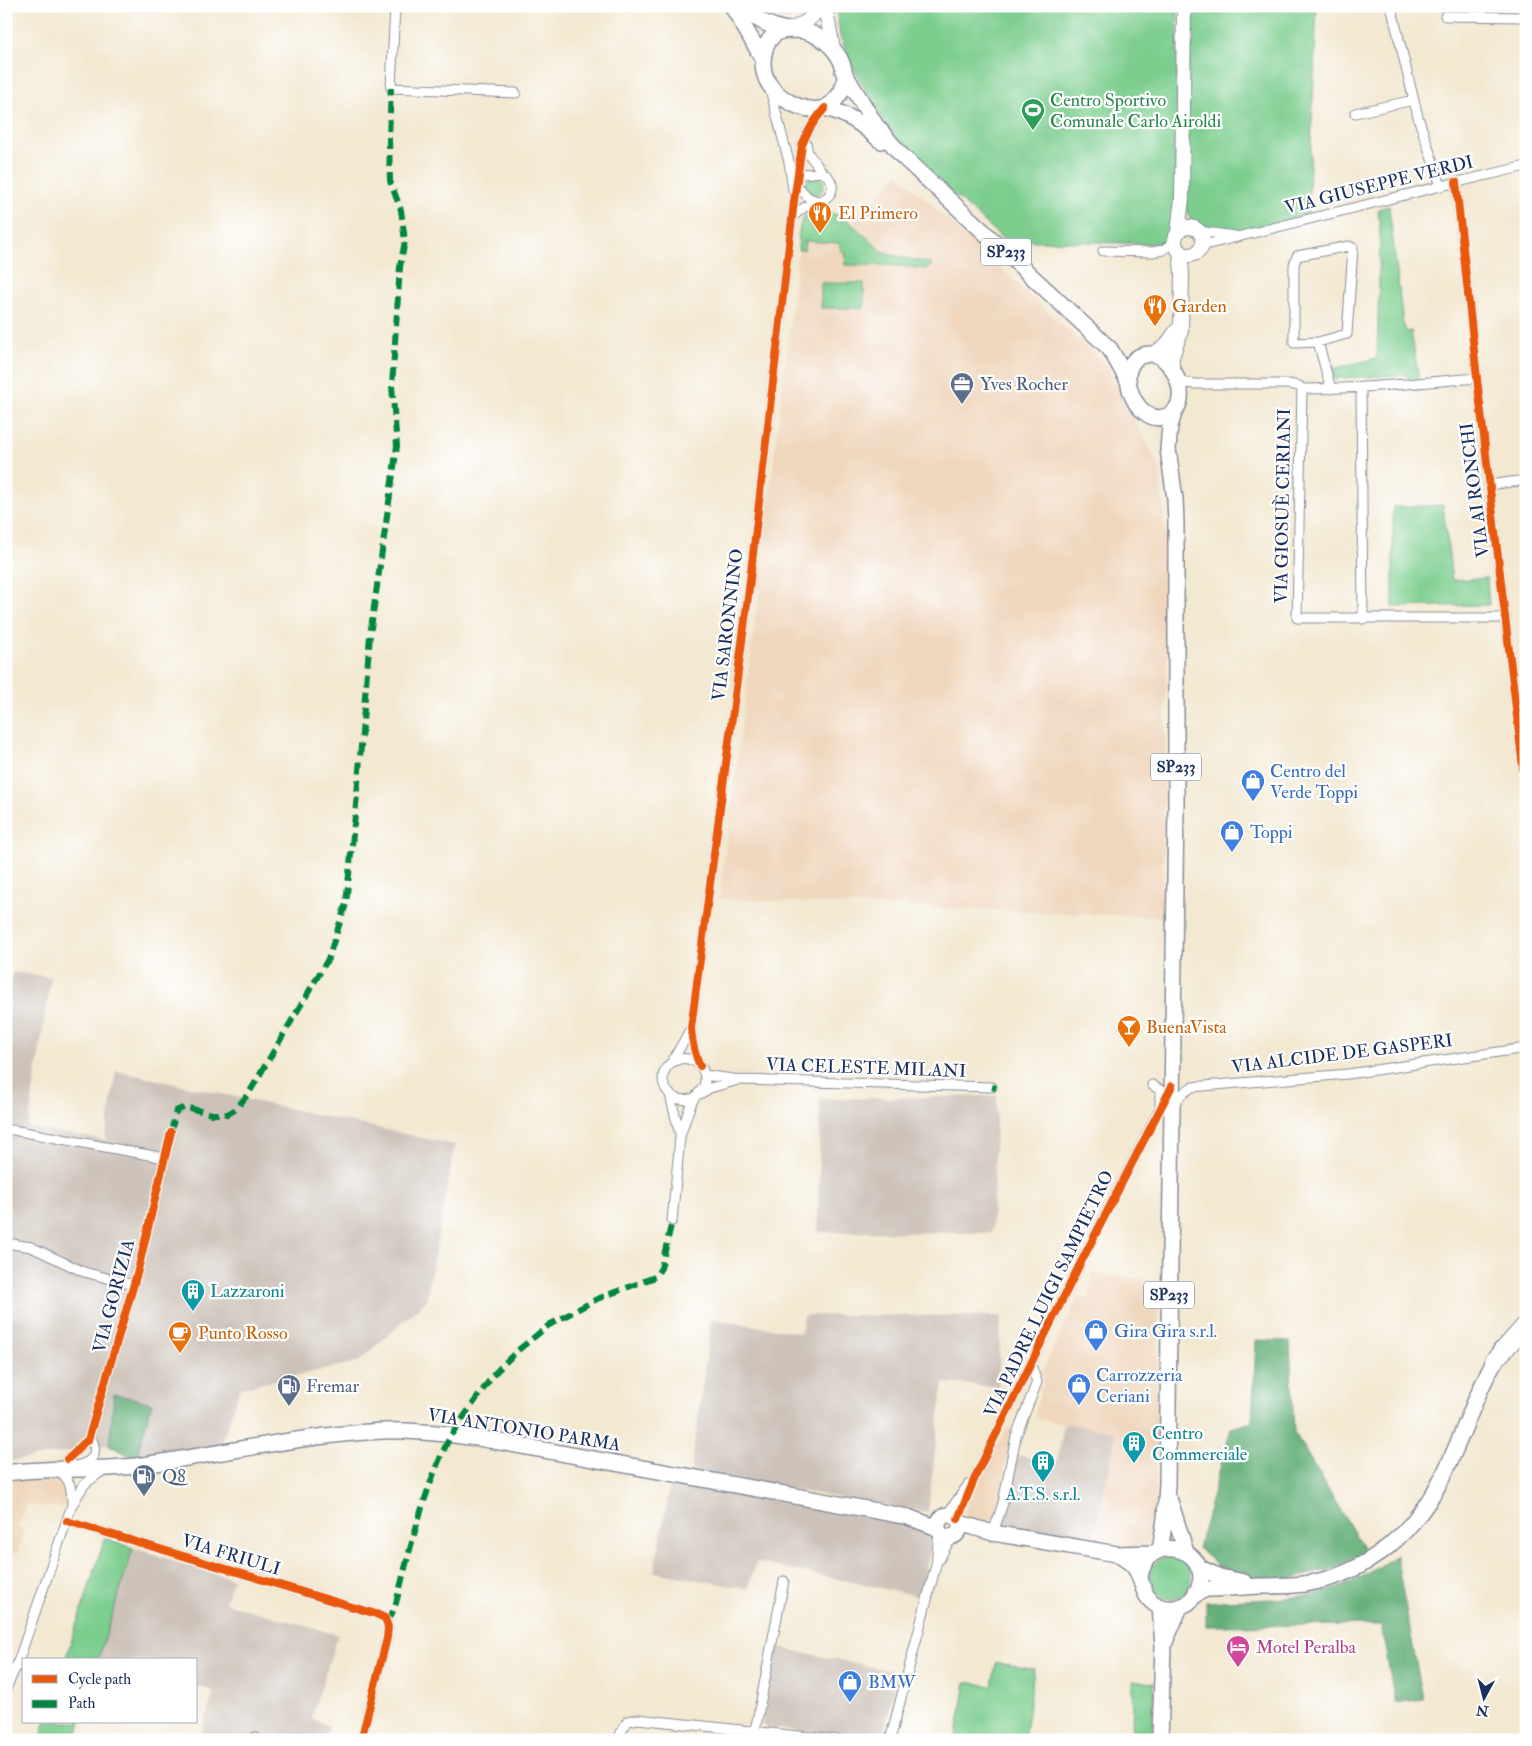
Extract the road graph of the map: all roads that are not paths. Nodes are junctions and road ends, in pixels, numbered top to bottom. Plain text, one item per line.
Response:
1 (395, 6) edge
2 (732, 6) edge
3 (738, 6) edge
4 (820, 6) edge
5 (825, 6) edge
6 (1184, 6) edge
7 (1391, 6) edge
8 (1445, 16) dead end
9 (1526, 17) edge
10 (788, 30) junction
11 (833, 48) junction
12 (763, 59) junction
13 (843, 71) junction
14 (769, 84) junction
15 (516, 93) dead end
16 (1414, 100) junction
17 (825, 108) junction
18 (1355, 113) dead end
19 (804, 138) junction
20 (902, 156) junction
21 (1526, 166) edge
22 (823, 172) junction
23 (795, 180) junction
24 (1456, 182) junction
25 (1441, 186) junction
26 (1182, 198) junction
27 (818, 201) junction
28 (792, 217) junction
29 (1196, 229) junction
30 (1240, 236) junction
31 (1184, 246) junction
32 (1103, 251) dead end
33 (1180, 325) junction
34 (1318, 342) junction
35 (1110, 349) junction
36 (1146, 355) junction
37 (1174, 375) junction
38 (1476, 378) junction
39 (1127, 379) junction
40 (1361, 388) junction
41 (1302, 389) junction
42 (1331, 389) junction
43 (1176, 410) junction
44 (1147, 415) junction
45 (1168, 449) junction
46 (1526, 480) edge
47 (1489, 485) junction
48 (1506, 618) junction
49 (1362, 619) junction
50 (1526, 794) edge
51 (691, 1028) junction
52 (1526, 1048) edge
53 (672, 1062) junction
54 (700, 1066) junction
55 (705, 1075) junction
56 (739, 1080) junction
57 (1152, 1084) dead end
58 (992, 1088) dead end
59 (670, 1095) junction
60 (697, 1096) junction
61 (1165, 1109) junction
62 (6, 1130) edge
63 (171, 1132) dead end
64 (680, 1135) junction
65 (165, 1158) junction
66 (672, 1221) dead end
67 (6, 1242) edge
68 (134, 1285) junction
69 (1526, 1316) edge
70 (1526, 1325) edge
71 (1494, 1361) junction
72 (1032, 1365) junction
73 (88, 1440) junction
74 (92, 1458) junction
75 (62, 1464) junction
76 (6, 1465) edge
77 (132, 1466) junction
78 (105, 1468) junction
79 (6, 1473) edge
80 (1167, 1483) junction
81 (72, 1505) junction
82 (67, 1521) junction
83 (951, 1527) junction
84 (993, 1533) junction
85 (1156, 1552) junction
86 (1186, 1552) junction
87 (1117, 1554) junction
88 (936, 1564) junction
89 (1198, 1567) junction
90 (1140, 1578) junction
91 (784, 1581) dead end
92 (1260, 1586) junction
93 (1196, 1594) junction
94 (1160, 1607) junction
95 (1180, 1607) junction
96 (1163, 1646) junction
97 (6, 1689) edge
98 (755, 1731) junction
99 (361, 1740) edge
100 (618, 1740) edge
101 (838, 1740) edge
102 (890, 1740) edge
103 (1160, 1740) edge

1 - 15 street
2 - 12 main road
3 - 10 main road
4 - 10 street
5 - 11 street
6 - 26 street
7 - 16 street
8 - 9 street
10 - 11 main road
10 - 12 main road
11 - 13 main road, SP233
12 - 14 main road
13 - 17 main road
13 - 20 main road, SP233
14 - 17 main road, SP233
14 - 23 street, VIA SARONNINO
16 - 18 street
16 - 25 street
17 - 19 street, VIA SARONNINO
17 - 20 main road, SP233
19 - 22 street
19 - 23 street, VIA SARONNINO
20 - 35 main road, SP233
21 - 24 street, VIA GIUSEPPE VERDI
22 - 23 street
22 - 27 street
23 - 27 street
23 - 28 street, VIA SARONNINO
24 - 25 street, VIA GIUSEPPE VERDI
24 - 38 street, VIA AI RONCHI
25 - 30 street, VIA GIUSEPPE VERDI
26 - 29 street
26 - 31 street
27 - 28 street
28 - 51 street, VIA SARONNINO
29 - 30 street, VIA GIUSEPPE VERDI
29 - 31 street
29 - 31 street
30 - 31 street, VIA GIUSEPPE VERDI
31 - 32 street, VIA GIUSEPPE VERDI
31 - 33 street
33 - 36 street
33 - 37 street
34 - 34 street
34 - 42 street
35 - 36 main road, SP233
35 - 39 main road, SP233
36 - 37 main road, SP233
36 - 39 main road
37 - 41 street
37 - 43 main road, SP233
38 - 40 street, VIA GIOSUÈ CERIANI
38 - 47 street, VIA AI RONCHI
39 - 44 main road, SP233
40 - 42 street, VIA GIOSUÈ CERIANI
40 - 49 street
41 - 42 street, VIA GIOSUÈ CERIANI
41 - 49 street, VIA GIOSUÈ CERIANI
43 - 44 main road
43 - 45 main road, SP233
44 - 45 main road, SP233
45 - 61 main road, SP233
46 - 47 street
47 - 48 street, VIA AI RONCHI
48 - 49 street
48 - 50 street, VIA AI RONCHI
51 - 53 street, VIA SARONNINO
51 - 54 street, VIA SARONNINO
52 - 61 street, VIA ALCIDE DE GASPERI
53 - 54 street
53 - 59 street, VIA SARONNINO
54 - 55 street, VIA SARONNINO
55 - 56 street
55 - 60 street, VIA SARONNINO
56 - 58 street, VIA CELESTE MILANI
56 - 60 street
57 - 61 street
59 - 60 street
59 - 64 street, VIA SARONNINO
60 - 64 street, VIA SARONNINO
61 - 72 street, VIA PADRE LUIGI SAMPIETRO
61 - 80 main road, SP233
62 - 65 street
63 - 65 street, VIA GORIZIA
64 - 66 street, VIA SARONNINO
65 - 68 street, VIA GORIZIA
67 - 68 street
68 - 73 street, VIA GORIZIA
69 - 71 main road
70 - 71 highway
71 - 92 main road
72 - 83 street, VIA PADRE LUIGI SAMPIETRO
72 - 84 street, VIA PADRE LUIGI SAMPIETRO
73 - 74 street, VIA GORIZIA
73 - 75 street, VIA GORIZIA
74 - 75 main road, VIA ANTONIO PARMA
74 - 77 main road, VIA ANTONIO PARMA
75 - 76 main road, VIA ANTONIO PARMA
75 - 78 main road, VIA ANTONIO PARMA
75 - 79 main road, VIA ANTONIO PARMA
75 - 81 street
77 - 78 main road, VIA ANTONIO PARMA
77 - 83 main road, VIA ANTONIO PARMA
78 - 81 street
80 - 85 main road, SP233
80 - 86 main road, SP233
81 - 82 street
82 - 97 street
82 - 99 street, VIA FRIULI
83 - 84 main road, VIA ANTONIO PARMA
83 - 88 street, VIA PADRE LUIGI SAMPIETRO
83 - 88 street, VIA PADRE LUIGI SAMPIETRO
84 - 87 main road, VIA ANTONIO PARMA
85 - 86 main road
85 - 87 main road, VIA ANTONIO PARMA
85 - 90 main road, SP233
86 - 89 main road, SP233
87 - 90 main road
88 - 102 street, VIA PADRE LUIGI SAMPIETRO
89 - 92 main road
89 - 93 main road
90 - 94 main road
91 - 98 street
92 - 93 main road
93 - 95 main road
94 - 95 main road
94 - 96 main road
95 - 96 main road
96 - 103 main road
98 - 100 street
98 - 101 street

